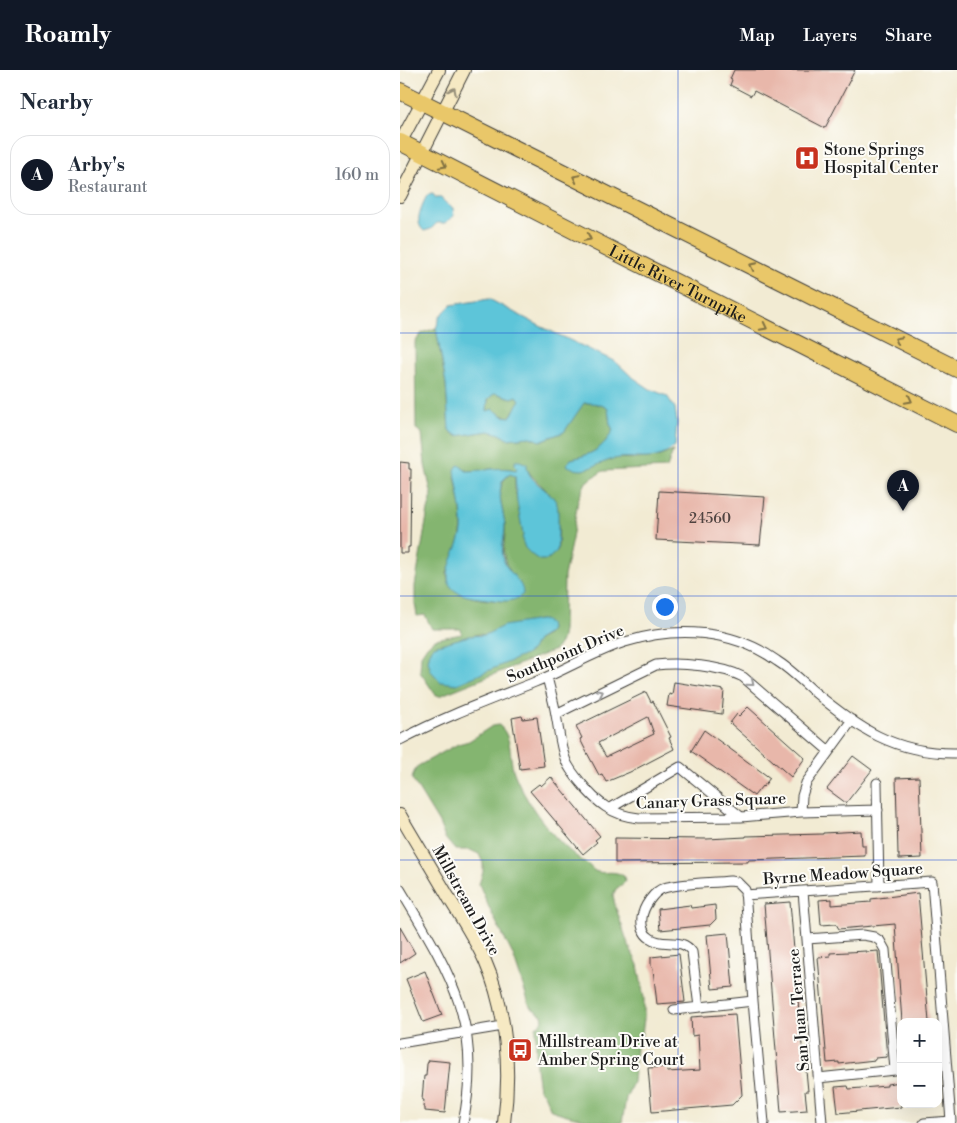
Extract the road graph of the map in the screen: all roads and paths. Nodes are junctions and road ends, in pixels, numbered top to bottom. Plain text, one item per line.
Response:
1 (439, 70) edge
2 (464, 70) edge
3 (400, 91) edge
4 (422, 102) junction
5 (443, 111) junction
6 (400, 142) edge
7 (422, 154) junction
8 (400, 196) edge
9 (957, 370) edge
10 (957, 424) edge
11 (547, 677) junction
12 (556, 714) junction
13 (852, 720) junction
14 (400, 740) edge
15 (829, 751) junction
16 (957, 753) edge
17 (877, 783) dead end
18 (609, 809) junction
19 (878, 810) junction
20 (802, 812) junction
21 (400, 815) edge
22 (741, 817) junction
23 (880, 886) junction
24 (400, 889) edge
25 (803, 891) junction
26 (745, 896) junction
27 (807, 939) junction
28 (752, 1001) junction
29 (699, 1007) junction
30 (674, 1010) dead end
31 (503, 1026) junction
32 (467, 1031) junction
33 (400, 1043) edge
34 (818, 1078) junction
35 (762, 1122) edge
36 (463, 1123) edge
37 (504, 1123) edge
38 (822, 1123) edge
39 (924, 1123) edge

1 - 4 street
5 -> 2 street
3 - 4 highway
4 - 5 highway
4 - 6 street
5 - 7 street
9 -> 5 highway
6 - 7 highway, Little River Turnpike
7 - 8 street
7 -> 10 highway, Little River Turnpike
11 - 12 street, Canary Grass Square
11 - 13 street, Southpoint Drive
11 - 14 street, Southpoint Drive
12 -> 15 street
12 - 18 street, Canary Grass Square
13 - 15 street
13 - 16 street, Southpoint Drive
15 - 20 street
17 - 19 street
18 - 22 street, Canary Grass Square
18 - 22 street
19 - 20 street, Canary Grass Square
19 - 23 street
20 - 22 street, Canary Grass Square
21 - 31 street, Millstream Drive
23 - 25 street, Byrne Meadow Square
23 - 39 street, Byrne Meadow Square
24 - 32 street
25 - 26 street, Byrne Meadow Square
25 - 27 street, San Juan Terrace
26 - 28 street, Byrne Meadow Square
26 - 29 street
27 - 34 street, San Juan Terrace
27 - 34 street, San Juan Terrace
28 - 29 street
28 - 35 street, Byrne Meadow Square
29 - 30 street
31 - 32 street
31 - 37 street, Millstream Drive
32 - 33 street
32 - 36 street
34 - 38 street, San Juan Terrace

